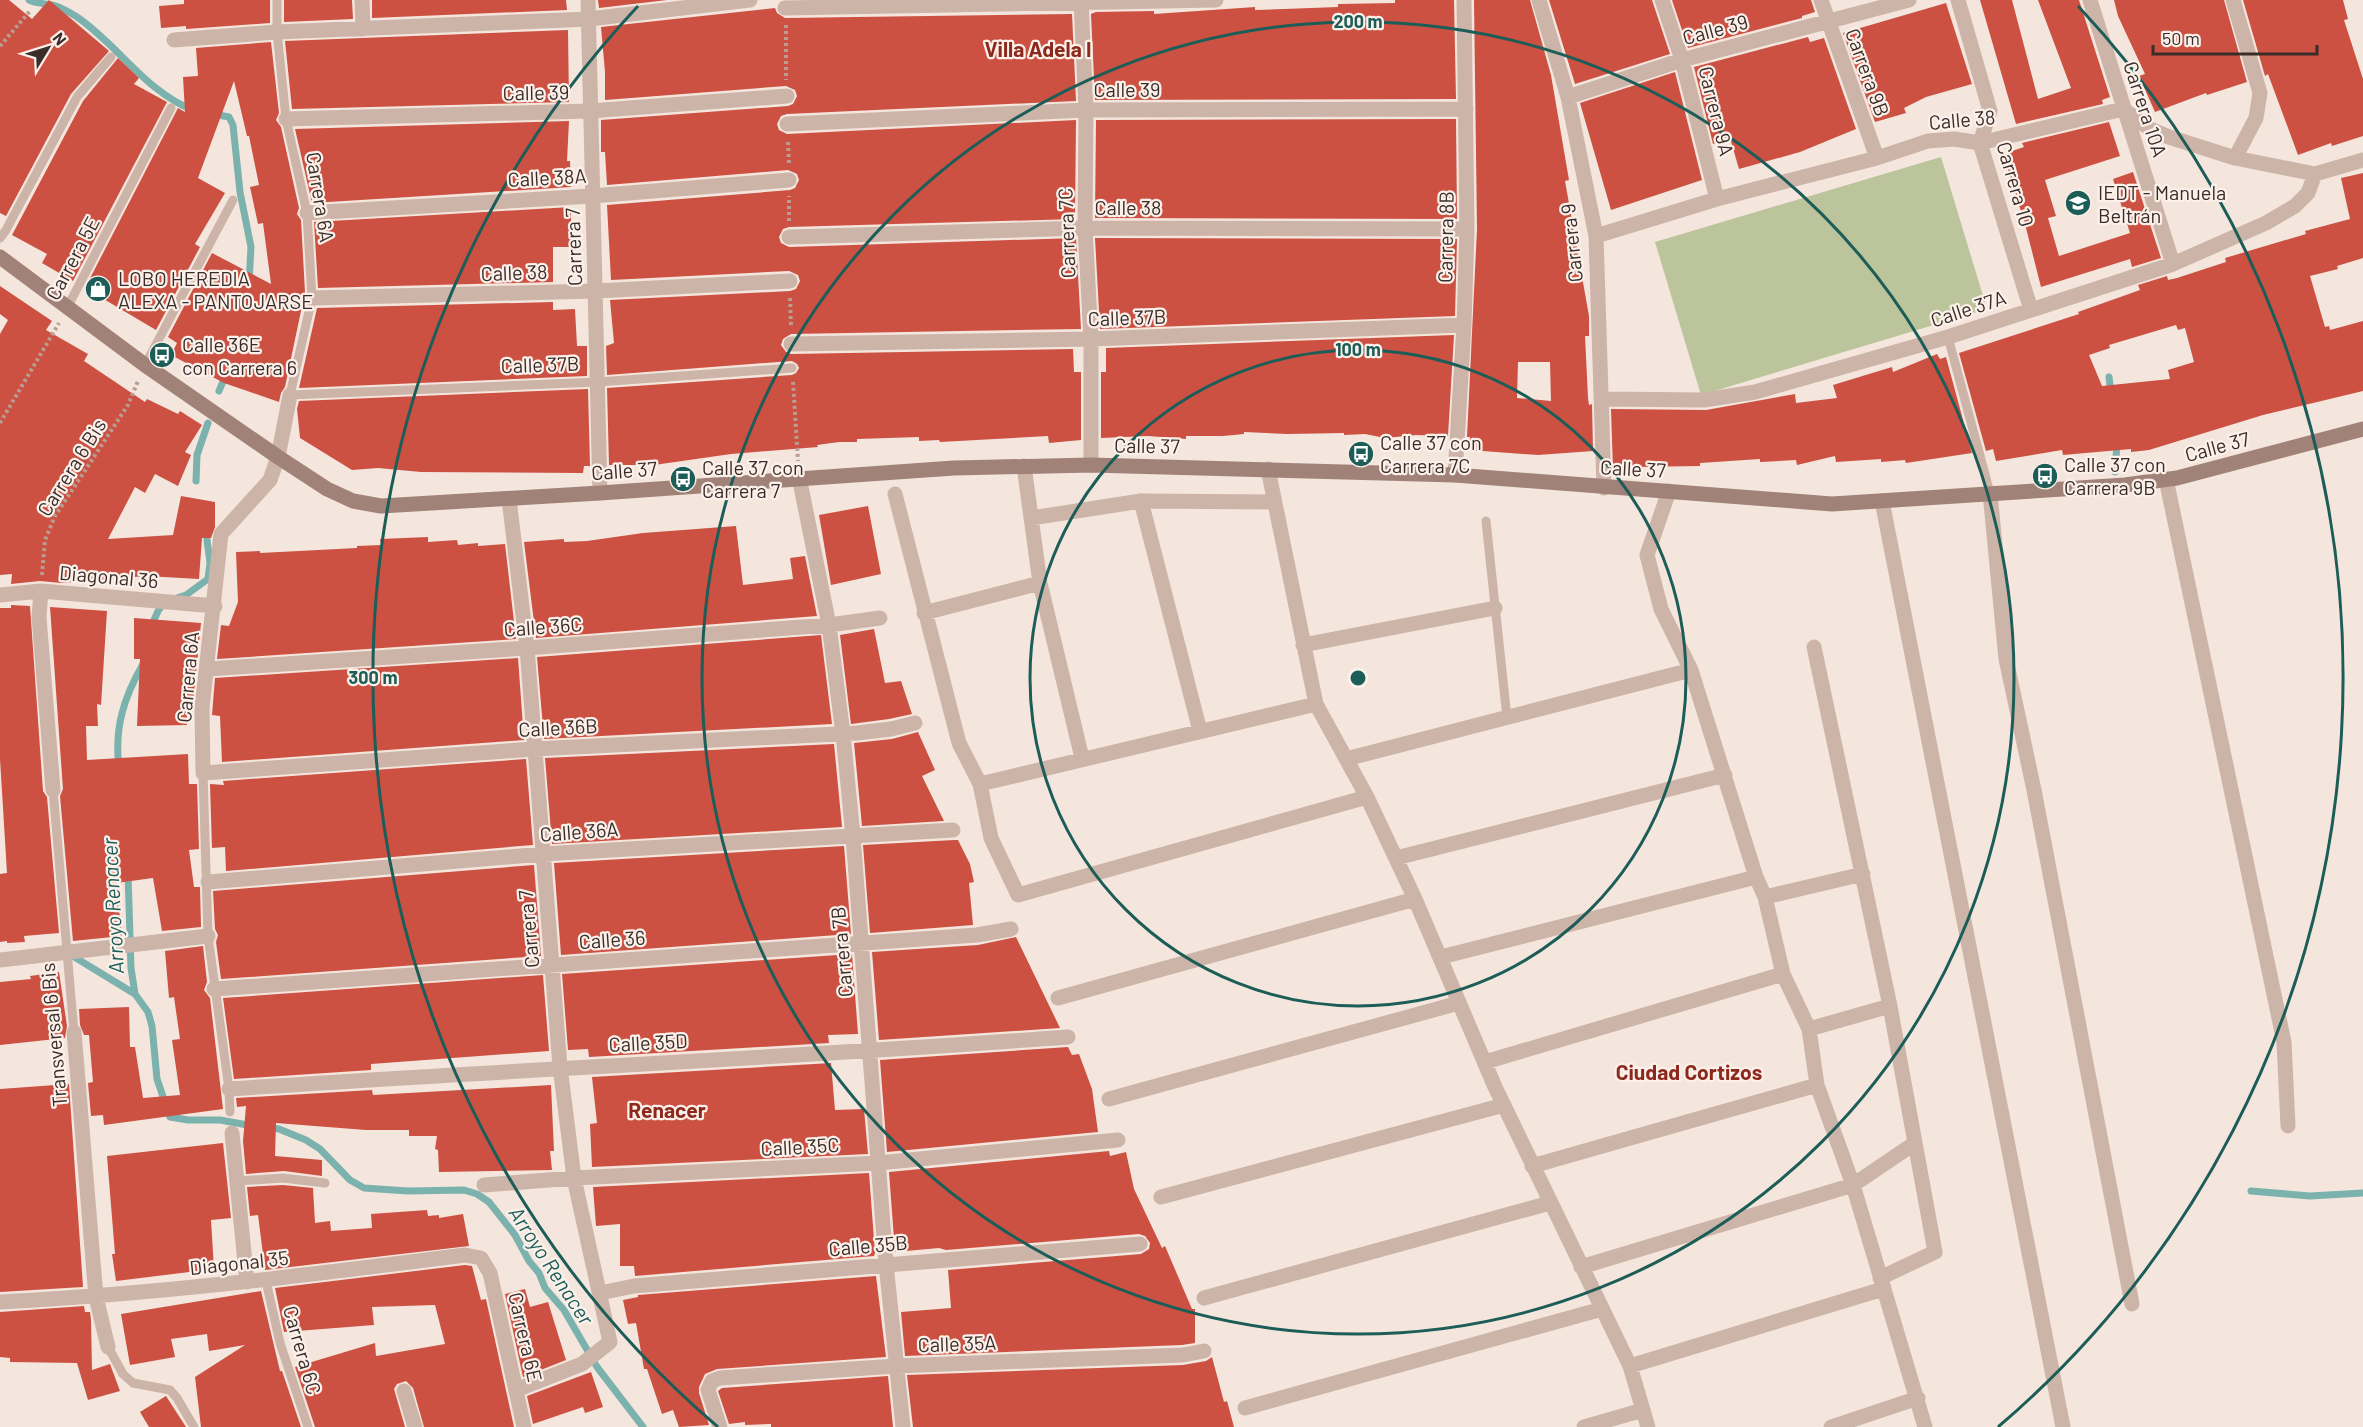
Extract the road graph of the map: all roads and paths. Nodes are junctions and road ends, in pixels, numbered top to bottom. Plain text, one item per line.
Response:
1 (277, 0) edge
2 (362, 0) edge
3 (588, 0) edge
4 (750, 0) edge
5 (1216, 0) edge
6 (1464, 0) edge
7 (1539, 0) edge
8 (1662, 0) edge
9 (1821, 0) edge
10 (1910, 0) edge
11 (1959, 0) edge
12 (2090, 0) edge
13 (2233, 0) edge
14 (1081, 2) edge
15 (785, 8) dead end
16 (31, 10) dead end
17 (589, 19) junction
18 (1828, 21) junction
19 (363, 29) junction
20 (277, 32) junction
21 (174, 40) dead end
22 (0, 46) edge
23 (111, 57) dead end
24 (1682, 60) junction
25 (787, 96) dead end
26 (1568, 97) junction
27 (171, 108) dead end
28 (1466, 109) junction
29 (2123, 109) junction
30 (1086, 110) junction
31 (590, 111) junction
32 (286, 119) junction
33 (787, 124) dead end
34 (1980, 143) junction
35 (1877, 158) junction
36 (2235, 158) junction
37 (2363, 160) edge
38 (2315, 174) junction
39 (789, 180) dead end
40 (592, 196) junction
41 (1717, 199) junction
42 (233, 200) dead end
43 (307, 213) junction
44 (1085, 228) junction
45 (1467, 229) junction
46 (1596, 236) junction
47 (789, 237) dead end
48 (0, 238) edge
49 (0, 257) edge
50 (2173, 264) junction
51 (790, 281) dead end
52 (596, 291) junction
53 (312, 298) junction
54 (67, 308) junction
55 (2031, 310) junction
56 (1464, 325) junction
57 (1948, 337) junction
58 (1091, 339) junction
59 (791, 344) dead end
60 (146, 365) junction
61 (792, 369) dead end
62 (598, 382) junction
63 (290, 395) junction
64 (1602, 399) junction
65 (0, 423) edge
66 (2363, 429) edge
67 (278, 457) junction
68 (1091, 465) junction
69 (1024, 466) junction
70 (1268, 469) junction
71 (1455, 475) junction
72 (799, 477) junction
73 (2166, 479) junction
74 (1604, 488) junction
75 (1669, 491) junction
76 (600, 493) junction
77 (1990, 493) junction
78 (895, 494) dead end
79 (509, 499) junction
80 (1141, 501) junction
81 (1882, 501) junction
82 (1274, 502) junction
83 (1031, 518) junction
84 (1486, 521) dead end
85 (1040, 583) junction
86 (41, 591) junction
87 (0, 595) edge
88 (215, 606) junction
89 (1495, 608) junction
90 (924, 613) junction
91 (880, 618) dead end
92 (829, 625) junction
93 (1303, 645) junction
94 (1814, 647) dead end
95 (527, 648) junction
96 (208, 669) junction
97 (1691, 670) junction
98 (1316, 704) junction
99 (1507, 718) junction
100 (915, 723) dead end
101 (1200, 731) junction
102 (843, 734) junction
103 (534, 749) junction
104 (1082, 758) junction
105 (1346, 759) junction
106 (202, 773) junction
107 (1725, 775) junction
108 (980, 784) junction
109 (53, 790) joint
110 (1367, 797) junction
111 (953, 830) dead end
112 (853, 836) junction
113 (543, 855) junction
114 (1396, 858) junction
115 (1863, 874) junction
116 (1756, 877) junction
117 (208, 882) junction
118 (1765, 897) junction
119 (1415, 899) junction
120 (1011, 929) dead end
121 (208, 936) junction
122 (860, 944) junction
123 (66, 952) junction
124 (1441, 957) junction
125 (0, 960) edge
126 (552, 964) junction
127 (1783, 974) junction
128 (214, 989) junction
129 (1058, 998) dead end
130 (1459, 1003) junction
131 (1890, 1006) junction
132 (1809, 1029) junction
133 (74, 1032) joint
134 (1068, 1037) dead end
135 (871, 1052) junction
136 (1485, 1062) junction
137 (560, 1067) junction
138 (1817, 1085) junction
139 (229, 1089) junction
140 (1109, 1099) dead end
141 (1504, 1105) junction
142 (230, 1112) dead end
143 (2288, 1126) dead end
144 (232, 1133) dead end
145 (1118, 1140) dead end
146 (1915, 1143) junction
147 (878, 1163) junction
148 (1532, 1166) junction
149 (574, 1178) junction
150 (237, 1181) junction
151 (325, 1183) dead end
152 (484, 1185) dead end
153 (1853, 1185) junction
154 (1161, 1197) dead end
155 (1550, 1203) junction
156 (1140, 1244) dead end
157 (481, 1258) joint
158 (886, 1264) junction
159 (1581, 1267) junction
160 (266, 1281) junction
161 (247, 1282) junction
162 (1882, 1284) junction
163 (600, 1293) junction
164 (96, 1297) junction
165 (1204, 1298) dead end
166 (0, 1302) edge
167 (2132, 1304) dead end
168 (1602, 1309) junction
169 (108, 1347) joint
170 (1204, 1351) dead end
171 (896, 1366) junction
172 (1630, 1366) junction
173 (516, 1390) junction
174 (404, 1391) dead end
175 (1918, 1398) junction
176 (1245, 1408) dead end
177 (1643, 1410) junction
178 (194, 1427) edge
179 (308, 1427) edge
180 (415, 1427) edge
181 (524, 1427) edge
182 (720, 1427) edge
183 (903, 1427) edge
184 (1584, 1427) edge
185 (1648, 1427) edge
186 (1831, 1427) edge
187 (1925, 1427) edge
188 (2063, 1427) edge

1 - 20 lane, Carrera 6A
2 - 19 street
3 - 17 street, Carrera 7
4 - 17 street
5 - 14 street
6 - 28 street, Carrera 8B
7 - 26 street, Carrera 9
8 - 24 street, Carrera 9A
9 - 18 street, Carrera 9B
10 - 18 street, Calle 39
11 - 34 street, Carrera 10
12 - 29 street, Carrera 10A
13 - 36 street
14 - 15 street
14 - 30 street, Carrera 7C
16 - 22 path
17 - 19 street
17 - 31 street, Carrera 7
18 - 24 street, Calle 39
18 - 35 street, Carrera 9B
19 - 20 street
20 - 21 street
20 - 32 lane, Carrera 6A
23 - 48 lane
24 - 26 street, Calle 39
24 - 41 street, Carrera 9A
25 - 31 street, Calle 39
26 - 46 street, Carrera 9
27 - 54 lane, Carrera 5E
28 - 30 street, Calle 39
28 - 45 street, Carrera 8B
29 - 34 street, Calle 38
29 - 36 street
29 - 50 street, Carrera 10A
30 - 33 street, Calle 39
30 - 44 street, Carrera 7C
31 - 32 street, Calle 39
31 - 40 street, Carrera 7
32 - 43 lane, Carrera 6A
34 - 35 street, Calle 38
34 - 55 street, Carrera 10
35 - 41 street, Calle 38
36 - 38 street
37 - 38 street
38 - 50 street, Calle 37A
39 - 40 street, Calle 38A
40 - 43 street, Calle 38A
40 - 52 street, Carrera 7
41 - 46 street, Calle 38
42 - 60 lane
43 - 53 lane, Carrera 6A
44 - 45 street, Calle 38
44 - 47 street, Calle 38
44 - 58 street, Carrera 7C
45 - 56 street, Carrera 8B
46 - 64 street, Carrera 9
49 - 54 main road, Calle 37
50 - 55 street, Calle 37A
51 - 52 street, Calle 38
52 - 53 street, Calle 38
52 - 62 street, Carrera 7
53 - 63 lane, Carrera 6A
54 - 60 main road, Calle 37
54 - 65 path, Carrera 5E
55 - 57 street, Calle 37A
56 - 58 street, Calle 37B
56 - 71 street, Carrera 8B
57 - 64 street, Calle 37A
57 - 77 lane
58 - 59 street, Calle 37B
58 - 68 street, Carrera 7C
60 - 67 main road, Calle 37
60 - 86 path, Carrera 6 Bis
61 - 62 lane, Calle 37B
62 - 63 lane, Calle 37B
62 - 76 street, Carrera 7
63 - 67 street, Carrera 6A
64 - 74 street, Carrera 9
66 - 73 main road, Calle 37
67 - 79 main road, Calle 37
67 - 88 street, Carrera 6A
68 - 69 main road, Calle 37
68 - 70 main road, Calle 37
69 - 72 main road, Calle 37
69 - 83 street
70 - 71 main road, Calle 37
70 - 82 street
71 - 74 main road, Calle 37
72 - 76 main road, Calle 37
72 - 92 street, Carrera 7B
73 - 77 main road, Calle 37
73 - 143 street
74 - 75 main road, Calle 37
75 - 81 main road, Calle 37
75 - 97 street
76 - 79 main road, Calle 37
77 - 81 main road, Calle 37
77 - 167 street
78 - 90 street
79 - 95 street, Carrera 7
80 - 82 street
80 - 83 street
80 - 101 street
81 - 188 street
82 - 93 street
83 - 85 street
84 - 89 lane
85 - 90 street
85 - 104 street
86 - 87 street, Diagonal 36
86 - 88 street, Diagonal 36
86 - 109 street, Transversal 6 Bis
88 - 96 street, Carrera 6A
89 - 93 street
89 - 99 lane
90 - 108 street
91 - 92 street, Calle 36C
92 - 95 street, Calle 36C
92 - 102 street, Carrera 7B
93 - 98 street
94 - 115 street
95 - 96 street, Calle 36C
95 - 103 street, Carrera 7
96 - 106 street, Carrera 6A
97 - 99 street
97 - 107 street
98 - 101 street
98 - 105 street
99 - 105 street
100 - 102 street, Calle 36B
101 - 104 street
102 - 103 street, Calle 36B
102 - 112 street, Carrera 7B
103 - 106 street, Calle 36B
103 - 113 street, Carrera 7
104 - 108 street
105 - 110 street
106 - 117 lane
107 - 114 street
107 - 116 street
108 - 110 street
109 - 123 lane, Transversal 6 Bis
110 - 114 street
111 - 112 street, Calle 36A
112 - 113 street, Calle 36A
112 - 122 street, Carrera 7B
113 - 117 street, Calle 36A
113 - 126 street, Carrera 7
114 - 119 street
115 - 118 street
115 - 131 street
116 - 118 street
116 - 124 street
117 - 121 lane
118 - 127 street
119 - 124 street
119 - 129 street
120 - 122 street, Calle 36
121 - 123 street
121 - 128 lane
122 - 126 street, Calle 36
122 - 135 street, Carrera 7B
123 - 125 street
123 - 133 lane, Transversal 6 Bis
124 - 130 street
126 - 128 street, Calle 36
126 - 137 street, Carrera 7
127 - 132 street
127 - 136 street
128 - 139 lane
130 - 136 street
130 - 140 street
131 - 132 street
131 - 146 street
132 - 138 street
133 - 164 street, Transversal 6 Bis
134 - 135 street, Calle 35D
135 - 137 street, Calle 35D
135 - 147 street, Carrera 7B
136 - 141 street
137 - 139 street, Calle 35D
137 - 149 street, Carrera 7
138 - 148 street
138 - 153 street
139 - 142 lane
141 - 148 street
141 - 154 street
144 - 150 street
145 - 147 street, Calle 35C
146 - 153 street
146 - 162 street
147 - 149 street, Calle 35C
147 - 158 street, Carrera 7B
148 - 155 street
149 - 152 street, Calle 35C
149 - 163 street, Carrera 7
150 - 151 lane
150 - 161 street
153 - 159 street
153 - 162 street
155 - 159 street
155 - 165 street
156 - 158 street, Calle 35B
157 - 160 street, Diagonal 35
157 - 173 street, Carrera 6E
158 - 163 street, Calle 35B
158 - 171 street, Carrera 7B
159 - 168 street
160 - 161 street, Diagonal 35
160 - 179 lane, Carrera 6C
161 - 164 street, Diagonal 35
162 - 172 street
162 - 175 street
163 - 173 street, Carrera 7
164 - 166 street, Diagonal 35
164 - 169 street, Transversal 6 Bis
168 - 172 street
168 - 176 street
169 - 178 lane, Transversal 6 Bis
170 - 171 street, Calle 35A
171 - 182 street, Calle 35A
171 - 183 street, Carrera 7B
172 - 177 street
173 - 181 street, Carrera 6E
174 - 180 street
175 - 186 street
175 - 187 street
177 - 184 street
177 - 185 street

